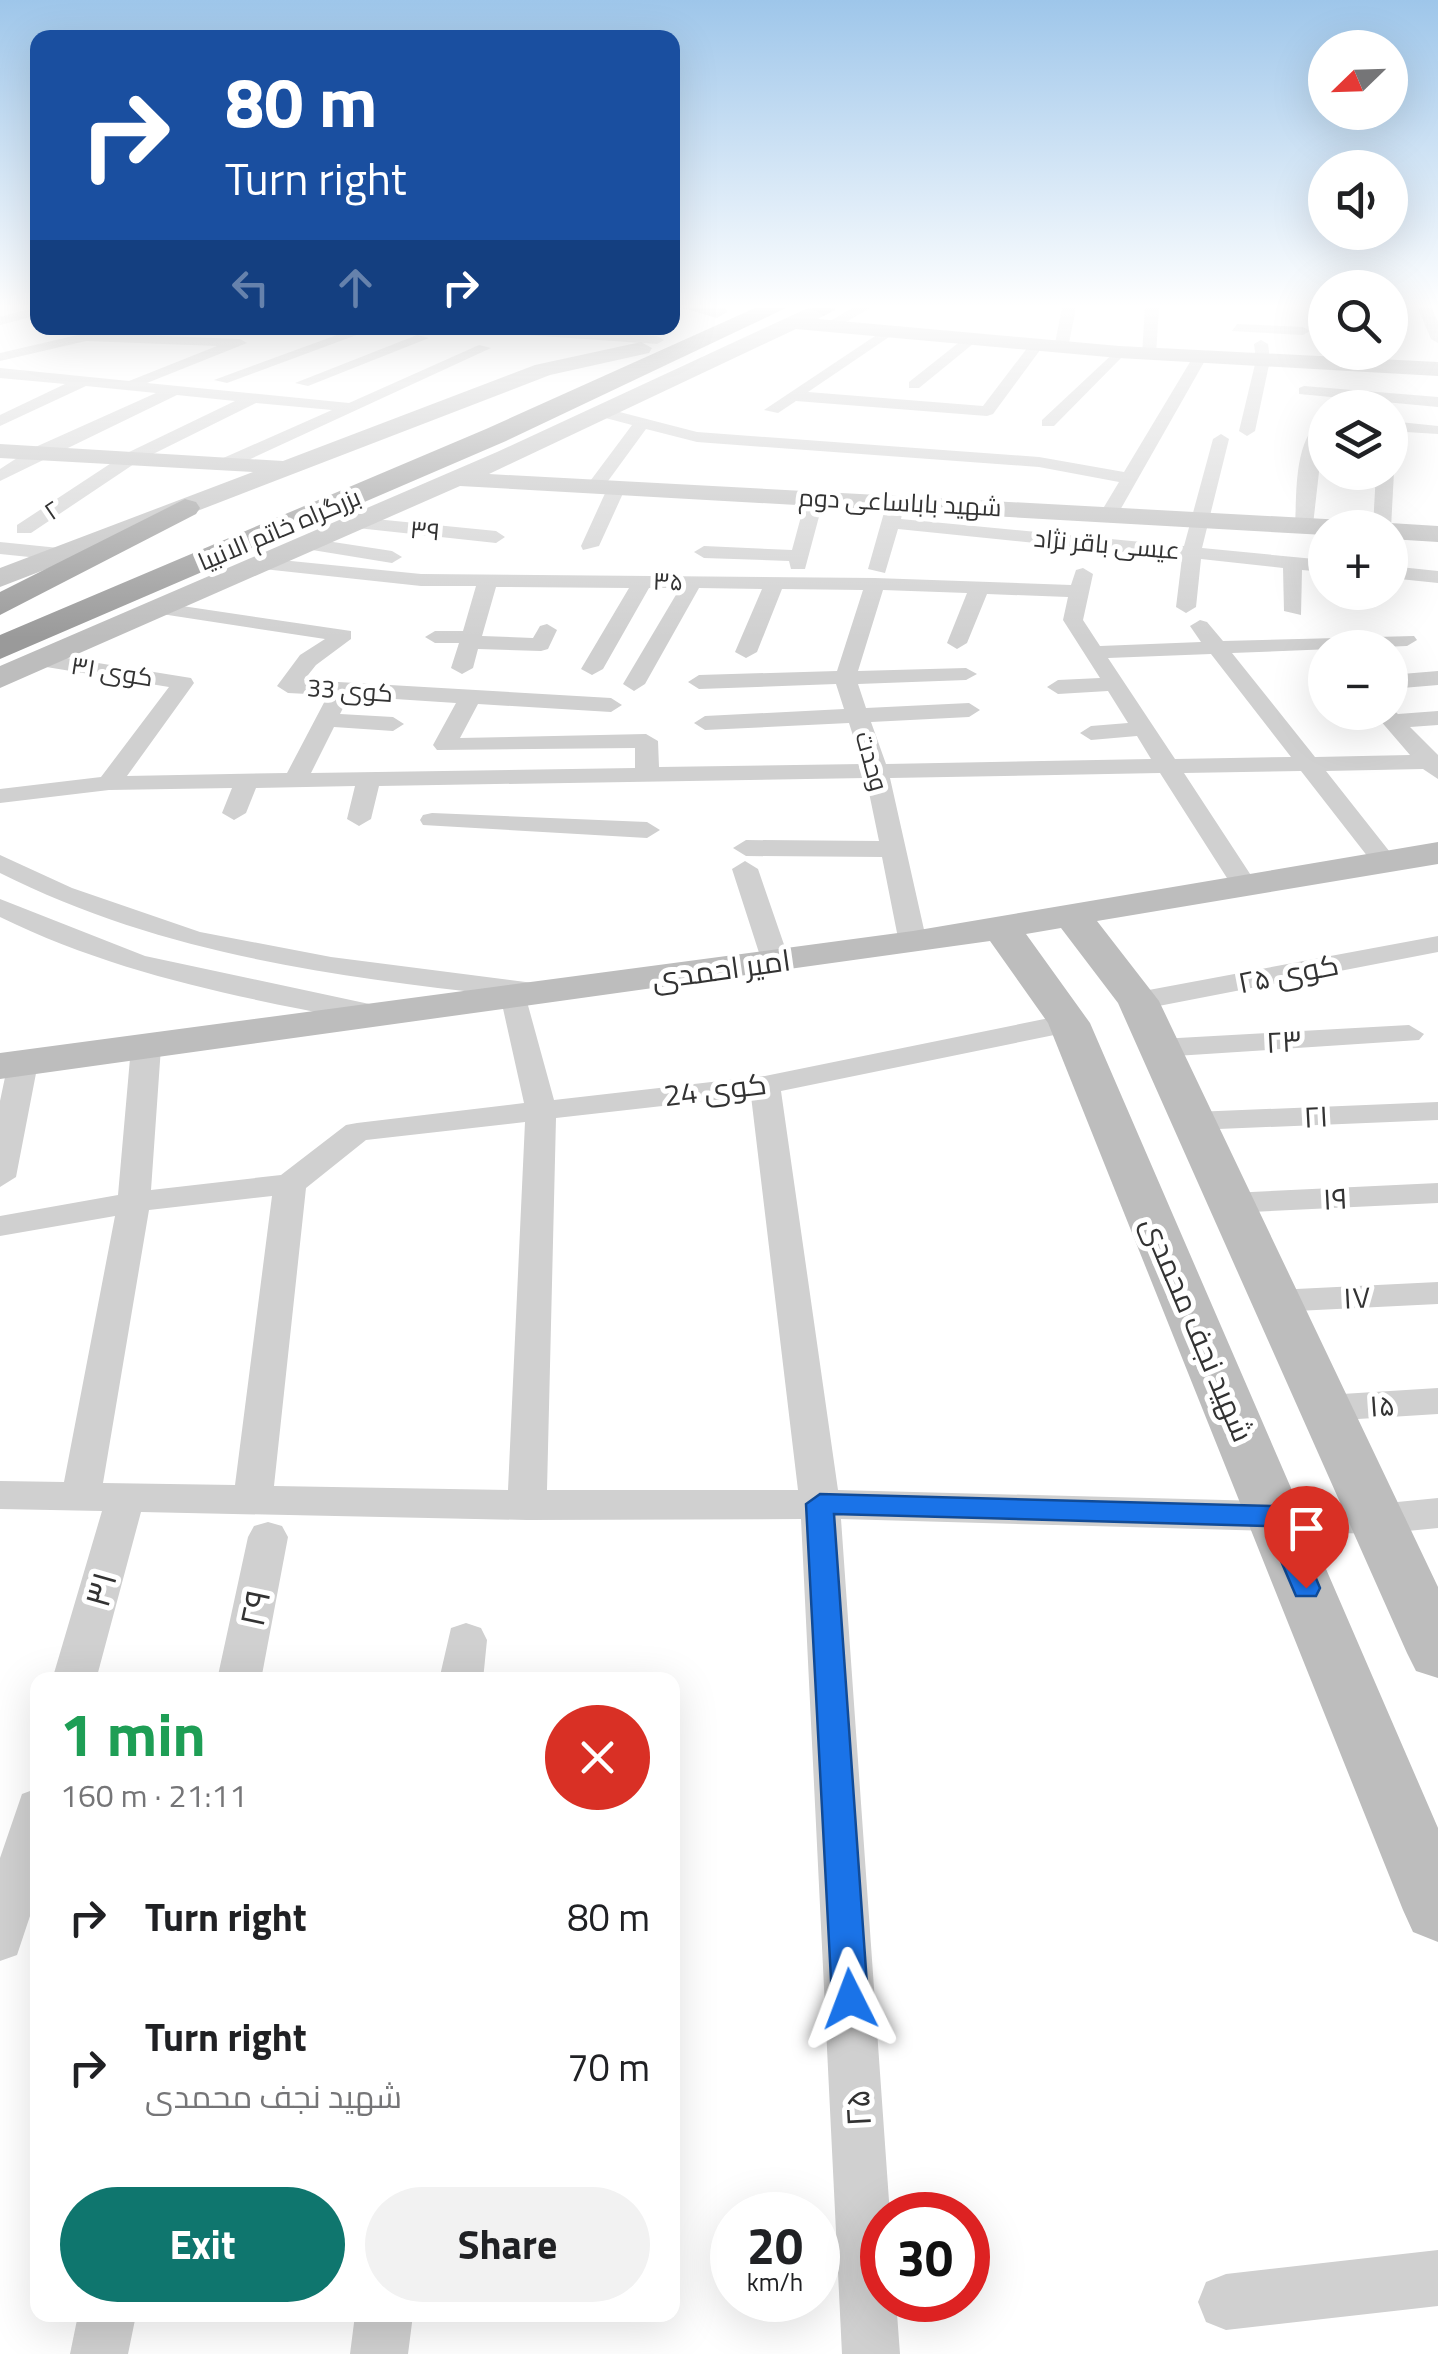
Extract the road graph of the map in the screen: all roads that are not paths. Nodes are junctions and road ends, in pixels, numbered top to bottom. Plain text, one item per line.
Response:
1 (113, 418) edge
2 (213, 418) edge
3 (325, 418) edge
4 (418, 418) edge
5 (467, 418) edge
6 (538, 418) edge
7 (593, 418) edge
8 (619, 418) edge
9 (1053, 418) edge
10 (1164, 418) edge
11 (1249, 418) edge
12 (1048, 423) dead end
13 (641, 425) junction
14 (1408, 429) edge
15 (1246, 431) dead end
16 (1435, 433) edge
17 (698, 437) junction
18 (1222, 439) dead end
19 (0, 450) edge
20 (37, 452) junction
21 (131, 458) junction
22 (747, 462) dead end
23 (227, 463) junction
24 (292, 466) junction
25 (1308, 470) edge
26 (0, 476) edge
27 (1128, 478) junction
28 (457, 479) junction
29 (605, 488) junction
30 (816, 498) junction
31 (184, 508) junction
32 (892, 512) junction
33 (1110, 512) junction
34 (1203, 518) junction
35 (355, 524) junction
36 (1304, 525) junction
37 (1308, 525) edge
38 (24, 529) dead end
39 (1408, 532) edge
40 (1438, 534) edge
41 (496, 537) dead end
42 (307, 544) junction
43 (1094, 544) junction
44 (590, 546) dead end
45 (0, 548) edge
46 (704, 552) dead end
47 (1192, 552) junction
48 (59, 554) junction
49 (270, 560) junction
50 (982, 560) junction
51 (1292, 562) junction
52 (436, 563) dead end
53 (1308, 564) edge
54 (1408, 574) edge
55 (876, 577) junction
56 (1438, 577) edge
57 (0, 578) edge
58 (488, 580) junction
59 (643, 581) junction
60 (692, 582) junction
61 (774, 584) junction
62 (1076, 591) junction
63 (0, 607) edge
64 (162, 609) junction
65 (1294, 611) dead end
66 (442, 632) dead end
67 (470, 639) junction
68 (958, 644) dead end
69 (1308, 644) edge
70 (23, 648) edge
71 (1218, 648) junction
72 (746, 652) dead end
73 (1097, 652) junction
74 (462, 668) dead end
75 (592, 669) dead end
76 (524, 672) dead end
77 (966, 674) dead end
78 (0, 678) edge
79 (1438, 678) edge
80 (846, 679) junction
81 (1408, 680) edge
82 (699, 682) dead end
83 (634, 684) dead end
84 (1114, 684) junction
85 (1058, 687) dead end
86 (341, 691) junction
87 (470, 698) junction
88 (612, 704) dead end
89 (969, 710) dead end
90 (858, 714) junction
91 (1408, 717) edge
92 (1438, 718) edge
93 (323, 720) junction
94 (706, 723) dead end
95 (393, 724) dead end
96 (1143, 730) junction
97 (1401, 730) edge
98 (1092, 733) dead end
99 (1436, 766) edge
100 (1308, 768) junction
101 (299, 770) junction
102 (1171, 770) junction
103 (361, 771) junction
104 (878, 772) junction
105 (647, 777) junction
106 (543, 778) junction
107 (247, 780) junction
108 (110, 783) junction
109 (0, 796) edge
110 (234, 813) dead end
111 (359, 819) dead end
112 (432, 820) dead end
113 (538, 823) junction
114 (647, 830) dead end
115 (893, 850) junction
116 (1438, 853) edge
117 (1384, 861) junction
118 (0, 863) edge
119 (1243, 883) junction
120 (0, 907) edge
121 (1071, 915) junction
122 (1002, 929) junction
123 (913, 943) junction
124 (1438, 944) edge
125 (776, 962) junction
126 (530, 995) junction
127 (1138, 1001) junction
128 (374, 1014) junction
129 (1070, 1023) junction
130 (1409, 1034) dead end
131 (146, 1047) junction
132 (1160, 1048) junction
133 (11, 1065) edge
134 (765, 1084) junction
135 (541, 1110) junction
136 (1438, 1110) edge
137 (1194, 1121) junction
138 (0, 1177) edge
139 (290, 1184) junction
140 (1438, 1193) edge
141 (134, 1202) junction
142 (1231, 1203) junction
143 (0, 1226) edge
144 (1438, 1293) edge
145 (1276, 1300) junction
146 (1438, 1400) edge
147 (1326, 1408) junction
148 (0, 1494) edge
149 (81, 1497) junction
150 (253, 1498) junction
151 (125, 1499) junction
152 (820, 1504) junction
153 (527, 1505) junction
154 (1438, 1513) edge
155 (1276, 1516) junction
156 (1377, 1519) junction
157 (268, 1537) dead end
158 (1438, 1652) edge
159 (76, 1672) edge
160 (241, 1672) edge
161 (30, 1836) edge
162 (1438, 1910) edge
163 (0, 1939) edge
164 (1438, 2278) edge
165 (1226, 2302) dead end
166 (107, 2322) edge
167 (383, 2322) edge
168 (100, 2354) edge
169 (379, 2354) edge
170 (871, 2354) edge

1 - 20 street
2 - 21 street, ۲
3 - 23 street
4 - 24 main road
5 - 63 highway, بزرگراه خاتم الانبیا
6 - 70 highway, بزرگراه خاتم الانبیا
7 - 28 main road
8 - 13 street
9 - 12 street
10 - 27 street
11 - 15 street
13 - 17 street
13 - 29 street
14 - 16 street
17 - 22 street
17 - 27 street
18 - 34 street
19 - 20 main road
20 - 21 main road
20 - 26 street
21 - 23 main road
21 - 38 street, ۲
23 - 24 main road
24 - 31 main road
25 - 36 street
27 - 33 street
28 - 29 main road, شهید باباساعی دوم
28 - 35 main road
29 - 30 main road, شهید باباساعی دوم
29 - 44 street
30 - 32 main road, شهید باباساعی دوم
30 - 46 street
31 - 48 main road
31 - 63 highway
32 - 33 main road, شهید باباساعی دوم
32 - 50 street, عیسی باقر نژاد
32 - 55 street
33 - 34 main road, شهید باباساعی دوم
34 - 36 main road, شهید باباساعی دوم
34 - 47 street
35 - 41 street, ۳۹
35 - 42 main road
36 - 37 main road, شهید باباساعی دوم
39 - 40 main road
42 - 49 main road
42 - 52 street
43 - 47 street, عیسی باقر نژاد
43 - 50 street, عیسی باقر نژاد
43 - 62 street
45 - 48 street
47 - 51 street, عیسی باقر نژاد
47 - 71 street
48 - 57 main road
49 - 58 street, ۳۵
49 - 64 main road
49 - 70 main road
50 - 55 street, ۳۵
50 - 62 street, ۳۵
50 - 68 street
51 - 53 street, عیسی باقر نژاد
51 - 65 street
54 - 56 street
55 - 61 street, ۳۵
55 - 80 street
58 - 59 street, ۳۵
58 - 67 street
59 - 60 street, ۳۵
59 - 75 street
60 - 61 street, ۳۵
60 - 83 street
61 - 72 street
62 - 73 street
64 - 70 main road
64 - 86 street, کوی 33
66 - 67 street
67 - 74 street
67 - 76 street
69 - 71 street
70 - 78 main road
70 - 108 street, کوی ۳۱
71 - 73 street
71 - 100 street
73 - 84 street
77 - 80 street
79 - 81 street
80 - 82 street
80 - 90 street, وحدت
84 - 85 street
84 - 96 street
86 - 87 street, کوی 33
86 - 93 street
87 - 88 street, کوی 33
87 - 105 street
89 - 90 street
90 - 94 street
90 - 104 street, وحدت
91 - 92 street
93 - 95 street
93 - 101 street
96 - 98 street
96 - 102 street
97 - 99 street
99 - 100 street
100 - 102 street
100 - 117 street
101 - 103 street
101 - 107 street
102 - 104 street
102 - 119 street
103 - 106 street
103 - 111 street
104 - 105 street
104 - 115 street, وحدت
105 - 106 street
106 - 113 street
107 - 108 street
107 - 110 street
108 - 109 street
112 - 113 street
113 - 114 street
115 - 123 street, وحدت
115 - 125 street
116 - 117 main road, امیر احمدی
117 - 119 main road, امیر احمدی
118 - 126 street
119 - 121 main road, امیر احمدی
120 - 128 street
121 - 122 main road, امیر احمدی
121 - 127 main road
122 - 123 main road, امیر احمدی
122 - 129 main road, شهید نجف محمدی
123 - 125 main road, امیر احمدی
124 - 127 street, کوی ۲۵
125 - 126 main road, امیر احمدی
126 - 128 main road, امیر احمدی
126 - 135 street
127 - 132 main road
128 - 131 main road, امیر احمدی
129 - 134 street, کوی 24
129 - 155 main road, شهید نجف محمدی
130 - 132 street, ۲۳
131 - 133 main road, امیر احمدی
131 - 141 street
132 - 137 main road
133 - 138 street
134 - 135 street, کوی 24
134 - 152 street, ۲۵
135 - 139 street, کوی 24
135 - 153 street
136 - 137 street, ۲۱
137 - 142 main road
139 - 141 street
139 - 150 street
140 - 142 street, ۱۹
141 - 143 street
141 - 149 street
142 - 145 main road
144 - 145 street, ۱۷
145 - 147 main road
146 - 147 street, ۱۵
147 - 156 main road
148 - 149 street
149 - 151 street
150 - 151 street
150 - 153 street
151 - 159 street, ۳۱
152 - 153 street
152 - 155 street
152 - 170 street, ۲۵
154 - 156 street
155 - 156 street
155 - 162 main road, شهید نجف محمدی
156 - 158 main road
157 - 160 street, ۲۹
161 - 163 street
164 - 165 street
166 - 168 street
167 - 169 street

